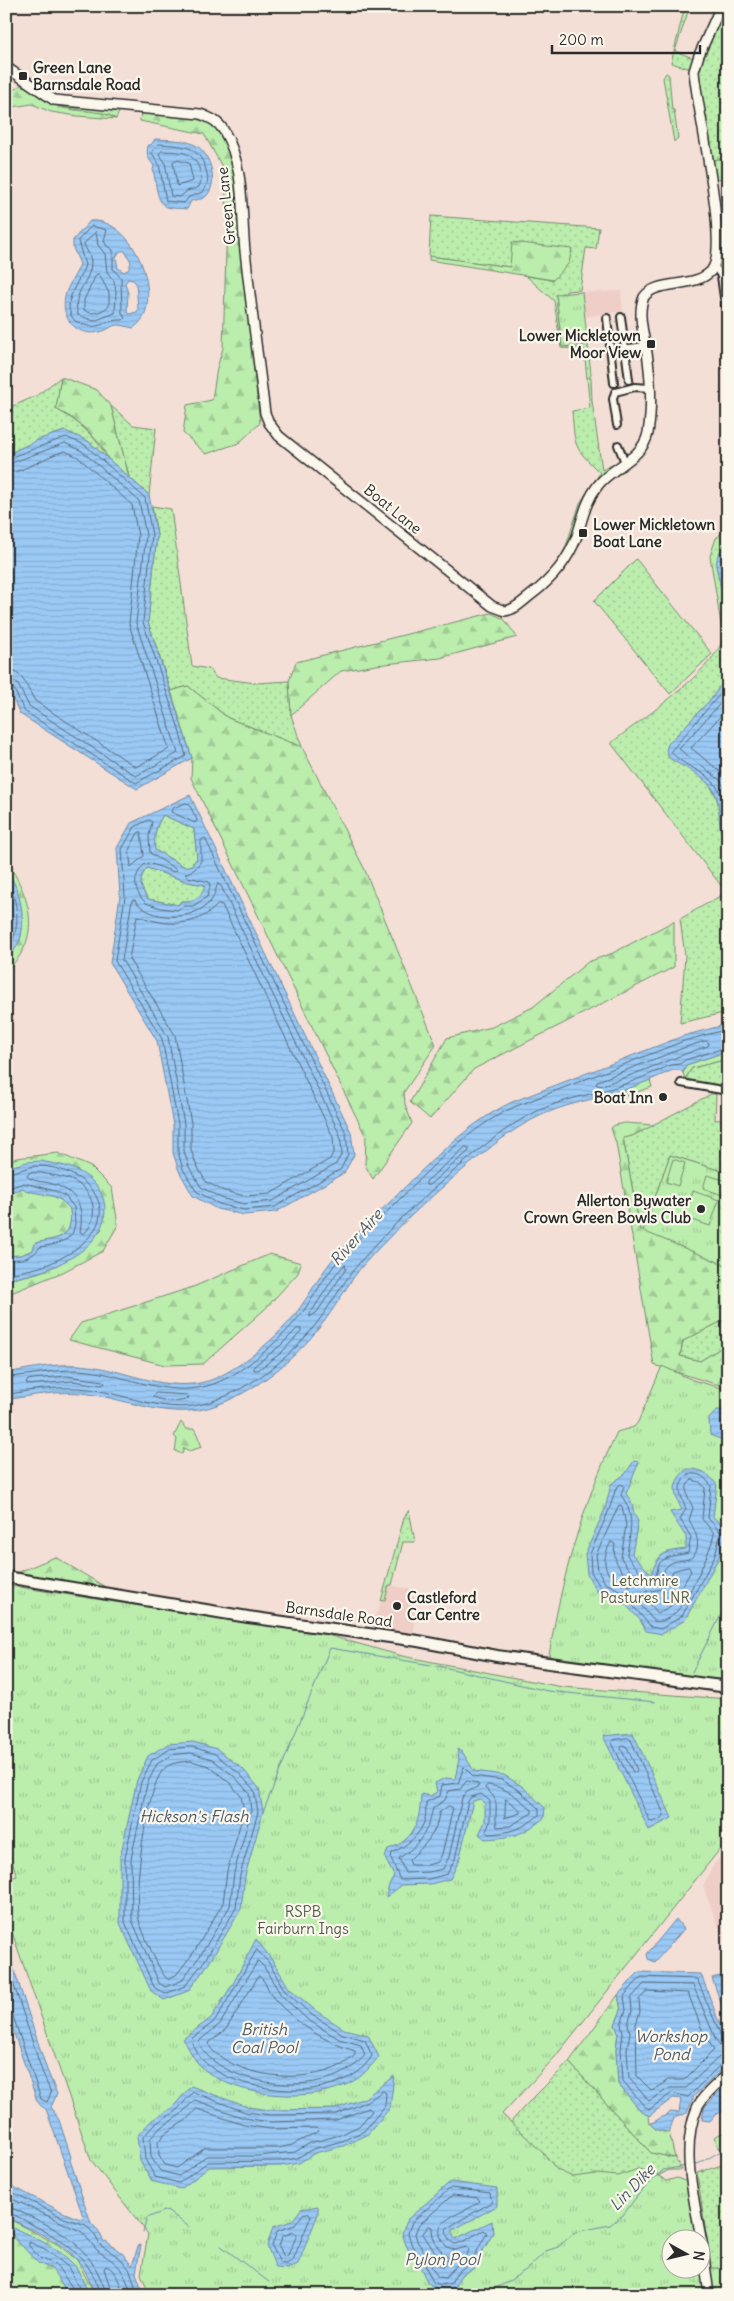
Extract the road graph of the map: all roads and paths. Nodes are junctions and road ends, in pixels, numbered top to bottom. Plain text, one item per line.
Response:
1 (721, 6) edge
2 (6, 67) edge
3 (714, 265) junction
4 (725, 306) dead end
5 (621, 317) dead end
6 (607, 318) dead end
7 (646, 346) junction
8 (625, 349) junction
9 (611, 350) junction
10 (629, 380) dead end
11 (614, 383) dead end
12 (650, 388) junction
13 (269, 423) joint
14 (617, 425) dead end
15 (618, 445) dead end
16 (625, 462) junction
17 (681, 1083) dead end
18 (728, 1091) edge
19 (6, 1577) edge
20 (728, 1687) edge
21 (728, 2074) edge
22 (699, 2228) edge
23 (707, 2278) edge
24 (709, 2295) edge

1 - 3 street
2 - 13 street, Green Lane
3 - 4 street
3 - 7 street
5 - 8 street
6 - 9 street
7 - 8 street
7 - 12 street
8 - 9 street
8 - 10 street
9 - 11 street
12 - 14 street
12 - 16 street
13 - 16 street, Boat Lane
15 - 16 street
17 - 18 street
19 - 20 main road, Barnsdale Road
21 - 22 street
23 - 24 street

